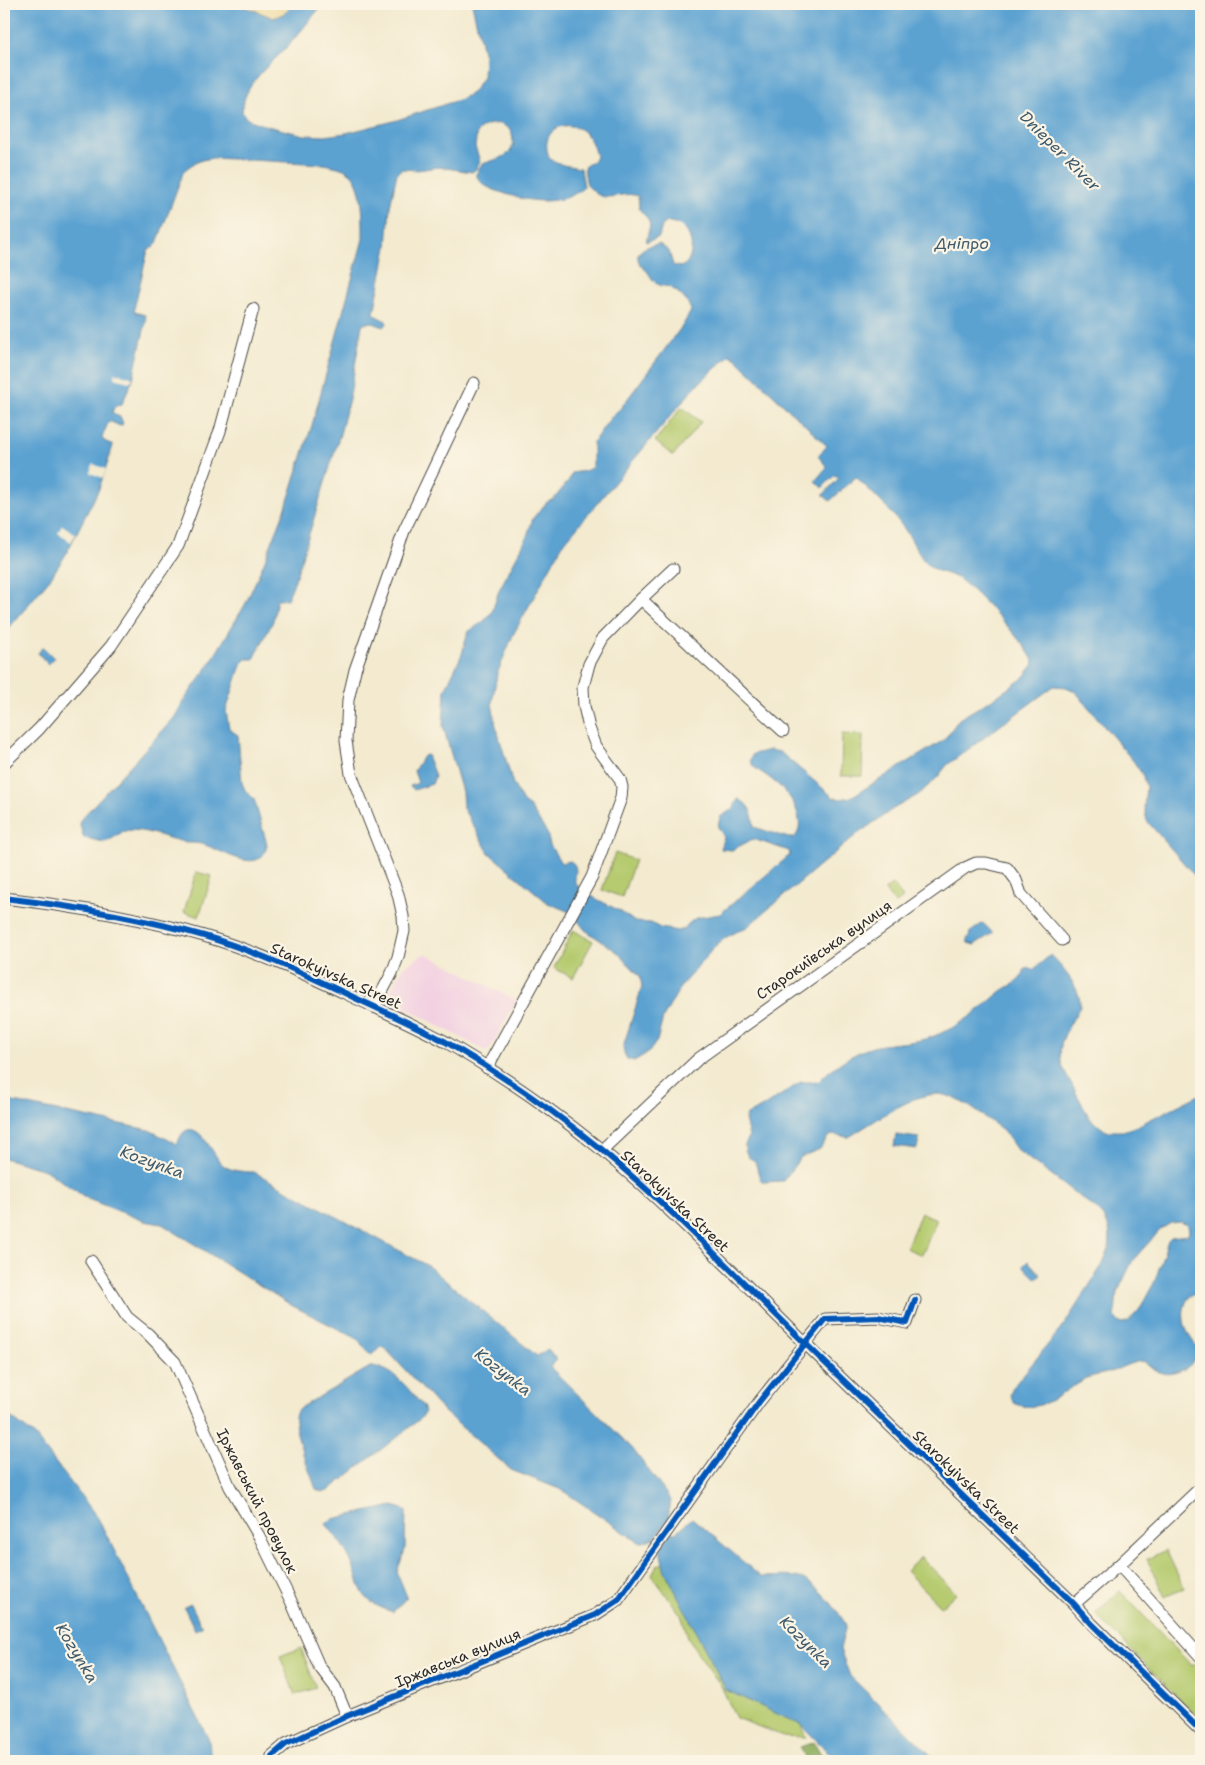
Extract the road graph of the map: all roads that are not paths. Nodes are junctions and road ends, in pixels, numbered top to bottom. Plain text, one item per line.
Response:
1 (252, 308) dead end
2 (474, 383) dead end
3 (673, 569) dead end
4 (641, 599) junction
5 (783, 731) dead end
6 (4, 763) edge
7 (4, 898) edge
8 (1062, 940) dead end
9 (374, 1007) junction
10 (487, 1068) junction
11 (602, 1150) junction
12 (91, 1261) dead end
13 (915, 1300) dead end
14 (805, 1343) junction
15 (1201, 1489) edge
16 (1119, 1565) junction
17 (1074, 1604) junction
18 (1201, 1657) edge
19 (347, 1716) junction
20 (1201, 1731) edge
21 (271, 1761) edge

1 - 6 street
2 - 9 street
3 - 4 street
4 - 5 street
4 - 10 street
7 - 9 street, Starokyivska Street
8 - 11 street, Старокиївська вулиця
9 - 10 street, Starokyivska Street
10 - 11 street, Starokyivska Street
11 - 14 street, Starokyivska Street
12 - 19 street, Іржавський провулок
13 - 14 street, Іржавська вулиця
14 - 17 street, Starokyivska Street
14 - 19 street, Іржавська вулиця
15 - 16 street
16 - 17 street
16 - 18 street
17 - 20 street, Starokyivska Street
19 - 21 street, Іржавська вулиця

